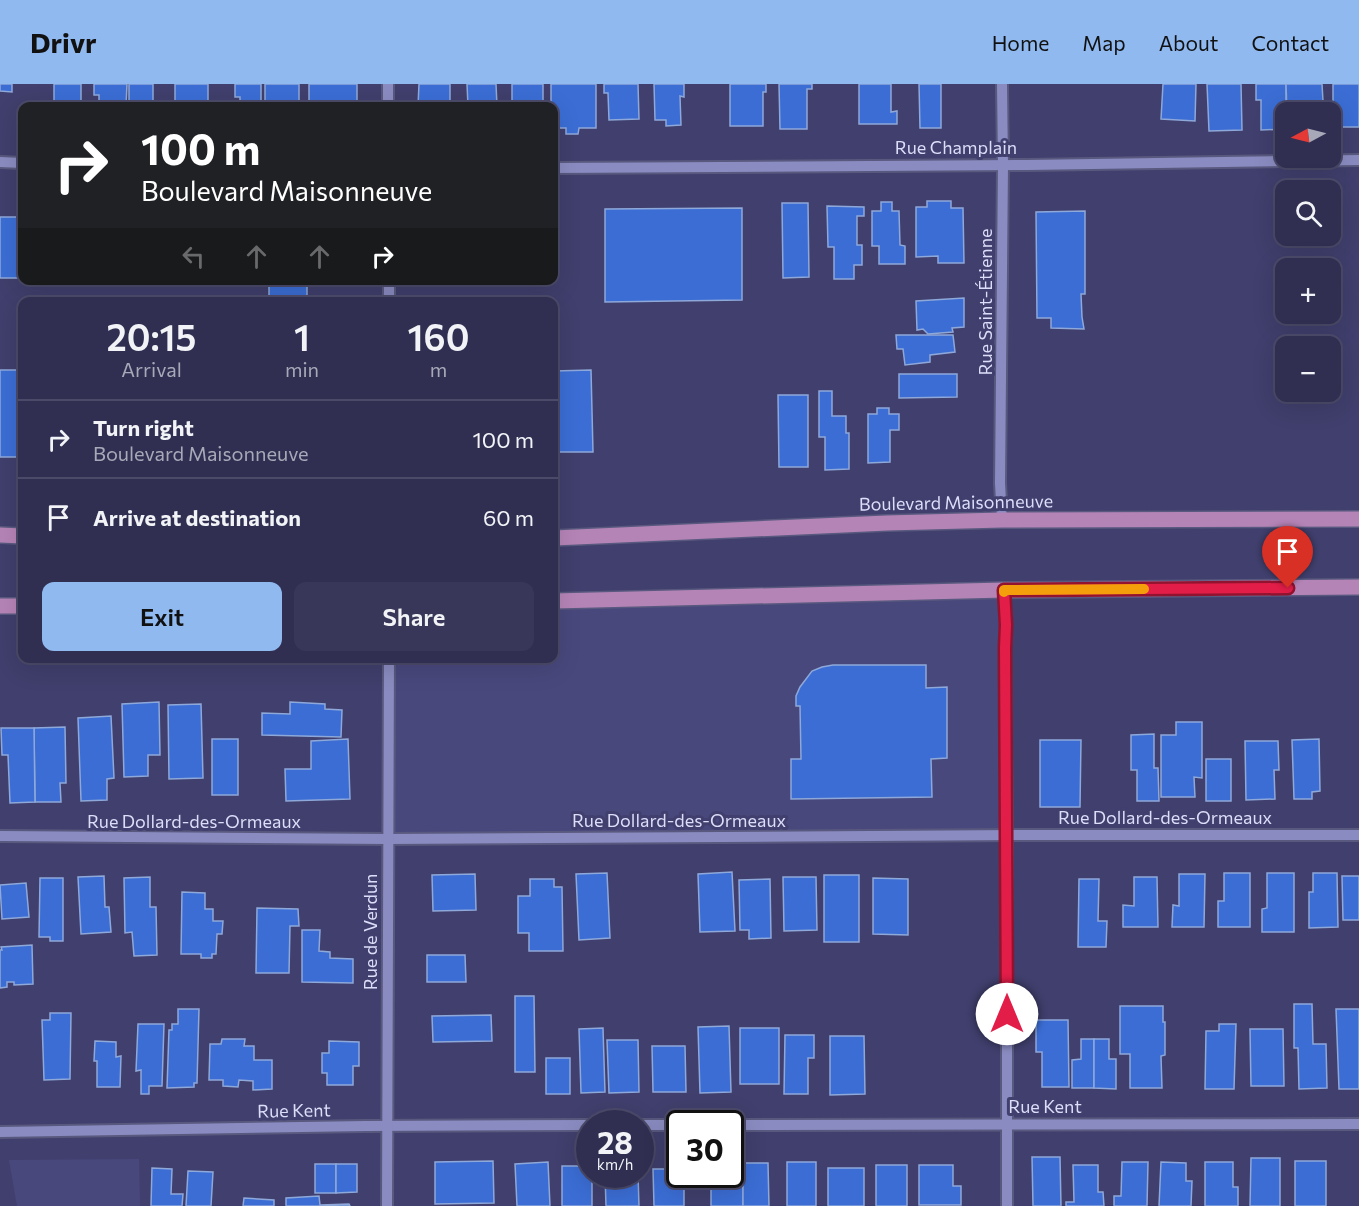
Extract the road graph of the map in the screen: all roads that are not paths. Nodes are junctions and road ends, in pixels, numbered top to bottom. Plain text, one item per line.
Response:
1 (388, 84) edge
2 (1002, 84) edge
3 (388, 102) edge
4 (1359, 160) edge
5 (0, 162) edge
6 (18, 163) edge
7 (1003, 164) junction
8 (558, 168) edge
9 (1359, 519) edge
10 (1002, 520) junction
11 (0, 535) edge
12 (18, 536) edge
13 (558, 538) edge
14 (1359, 587) edge
15 (1004, 590) junction
16 (558, 601) edge
17 (0, 606) edge
18 (18, 606) edge
19 (389, 663) edge
20 (1007, 835) junction
21 (1359, 835) edge
22 (0, 837) edge
23 (388, 839) junction
24 (1007, 1124) junction
25 (1359, 1124) edge
26 (576, 1125) edge
27 (744, 1125) edge
28 (387, 1126) junction
29 (0, 1132) edge
30 (387, 1206) edge
31 (1006, 1206) edge

1 - 3 street
2 - 7 street, Rue Saint-Étienne
4 - 7 street, Rue Champlain
5 - 6 street
7 - 8 street, Rue Champlain
7 - 10 street, Rue Saint-Étienne
9 - 10 main road, Boulevard Maisonneuve
10 - 13 main road, Boulevard Maisonneuve
11 - 12 main road
14 - 15 main road
15 - 16 main road
15 - 20 street
17 - 18 main road
19 - 23 street, Rue de Verdun
20 - 21 street, Rue Dollard-des-Ormeaux
20 - 23 street, Rue Dollard-des-Ormeaux
20 - 24 street
22 - 23 street, Rue Dollard-des-Ormeaux
23 - 28 street, Rue de Verdun
24 - 25 street, Rue Kent
24 - 27 street, Rue Kent
24 - 31 street
26 - 28 street, Rue Kent
28 - 29 street, Rue Kent
28 - 30 street, Rue de Verdun

